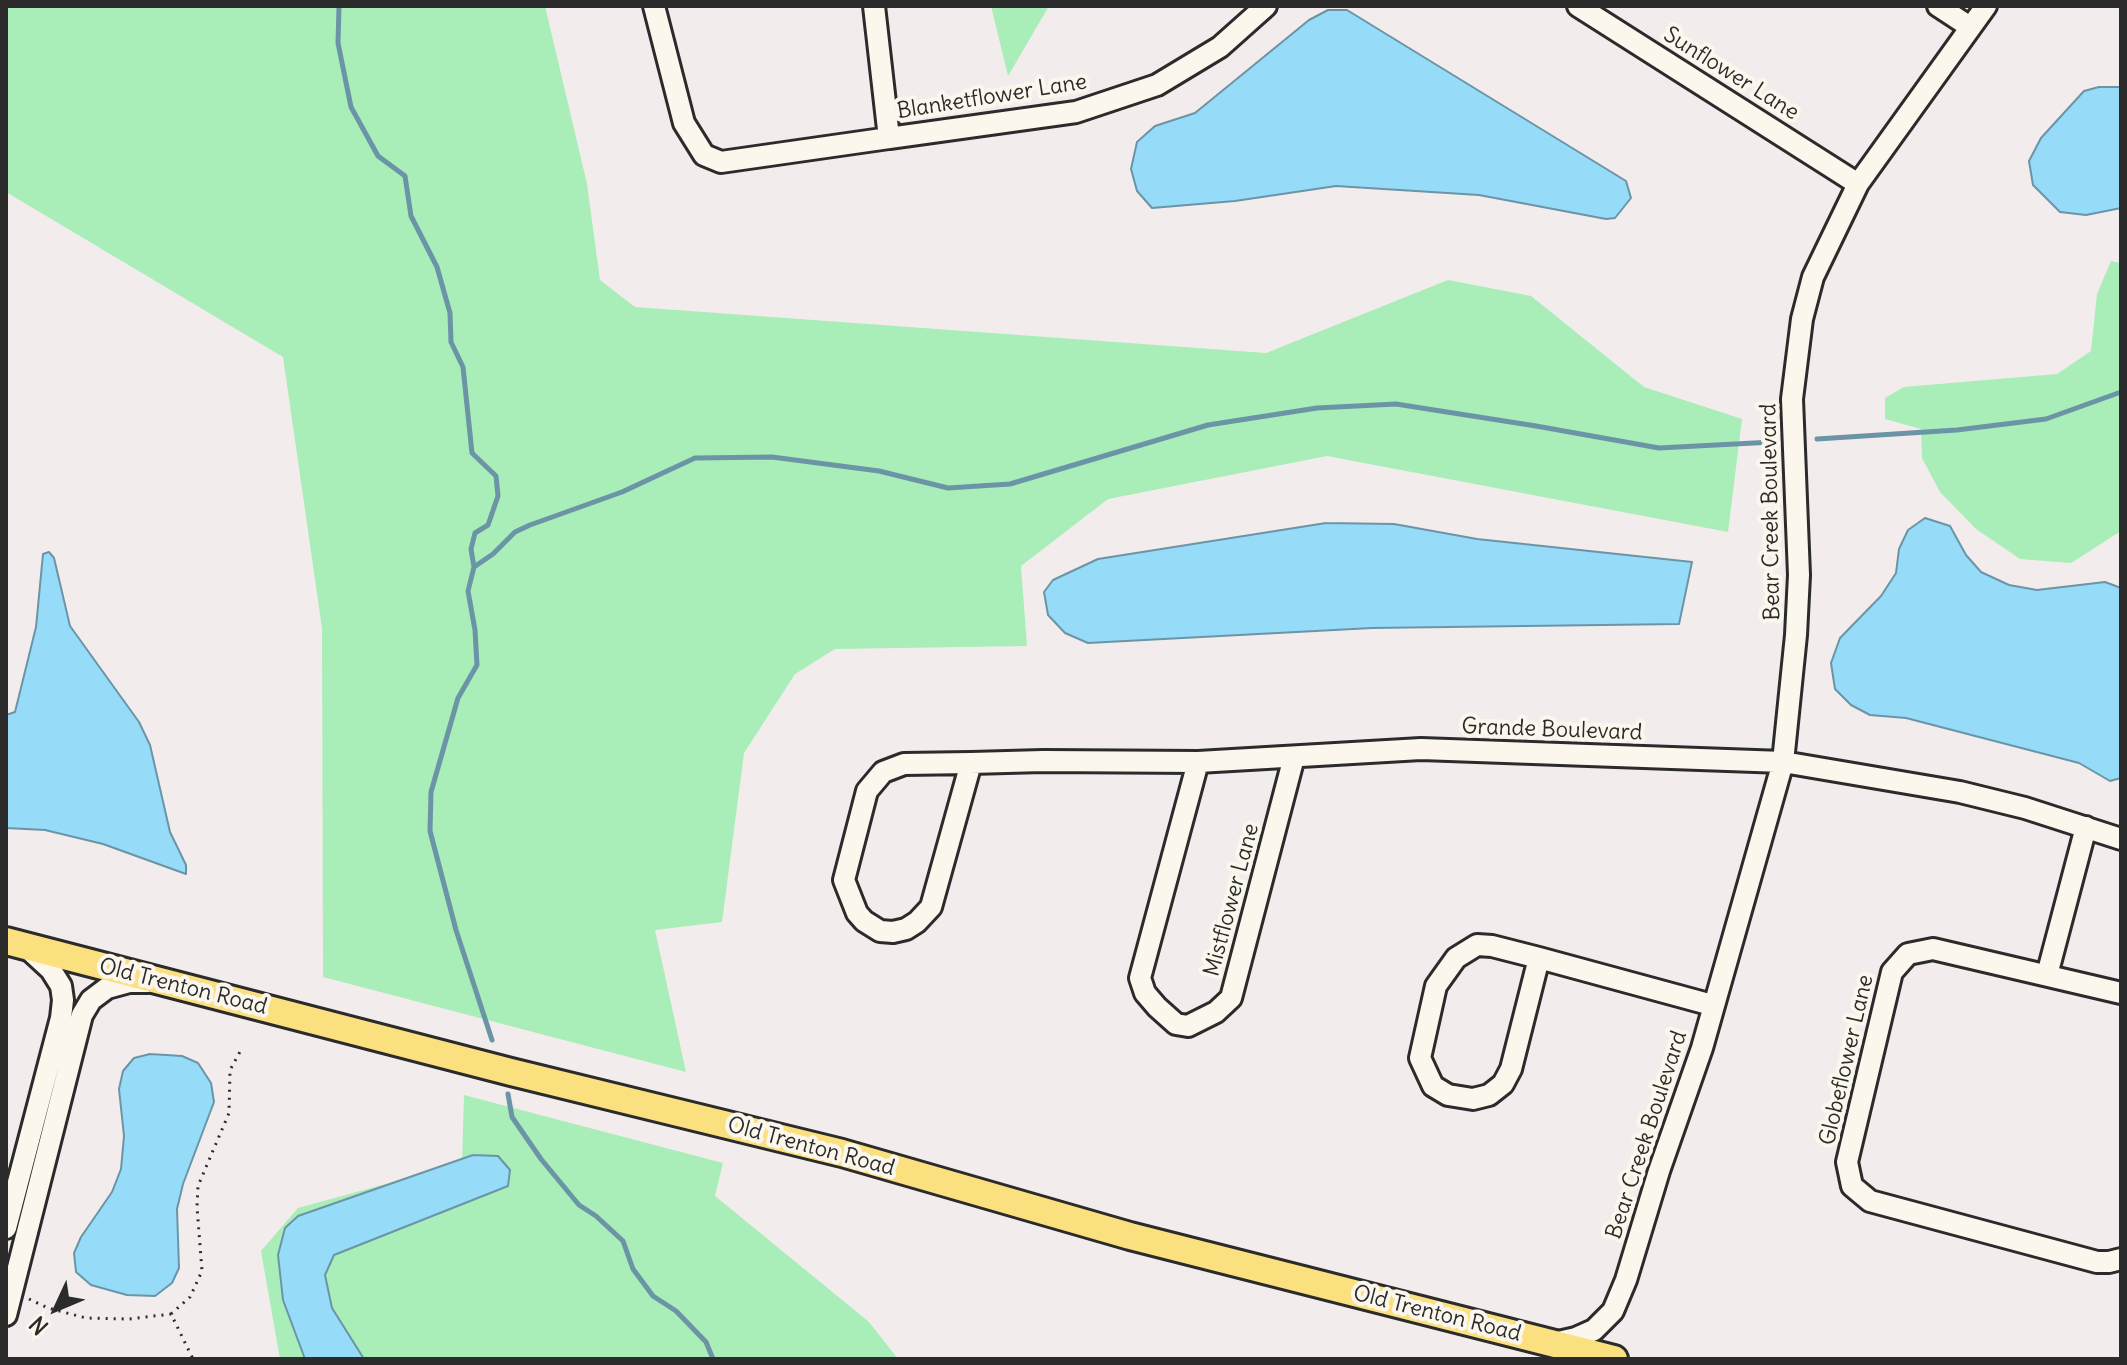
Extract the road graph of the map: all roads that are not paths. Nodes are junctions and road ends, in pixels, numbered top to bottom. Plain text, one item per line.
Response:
1 (654, 6) edge
2 (874, 6) edge
3 (1266, 6) edge
4 (1578, 6) edge
5 (1938, 6) edge
6 (1986, 6) edge
7 (1970, 27) junction
8 (889, 138) junction
9 (1858, 184) junction
10 (1294, 757) junction
11 (1198, 762) junction
12 (1783, 762) junction
13 (971, 763) junction
14 (2086, 827) junction
15 (2121, 839) edge
16 (15, 944) edge
17 (1539, 958) junction
18 (2047, 975) junction
19 (161, 982) junction
20 (2121, 993) edge
21 (1712, 1005) junction
22 (13, 1171) edge
23 (41, 1179) junction
24 (6, 1228) edge
25 (2121, 1259) edge
26 (6, 1315) edge
27 (1554, 1343) junction
28 (1614, 1359) edge

1 - 8 street, Blanketflower Lane
2 - 8 street, Blanketflower Lane
3 - 8 street, Blanketflower Lane
4 - 9 street, Sunflower Lane
5 - 7 street
6 - 7 street, Bear Creek Boulevard
7 - 9 street, Bear Creek Boulevard
9 - 12 street, Bear Creek Boulevard
10 - 11 street, Grande Boulevard
10 - 11 street, Mistflower Lane
10 - 12 street, Grande Boulevard
11 - 13 street, Grande Boulevard
12 - 14 street, Grande Boulevard
12 - 21 street, Bear Creek Boulevard
13 - 13 street, Grande Boulevard
14 - 15 street, Grande Boulevard
14 - 18 street
16 - 19 main road, Old Trenton Road
16 - 22 street
17 - 17 street
17 - 21 street
18 - 20 street, Globeflower Lane
18 - 25 street, Globeflower Lane
19 - 23 street
19 - 27 main road, Old Trenton Road
21 - 27 street, Bear Creek Boulevard
22 - 23 street
22 - 24 street
23 - 26 street
27 - 28 main road, Old Trenton Road

